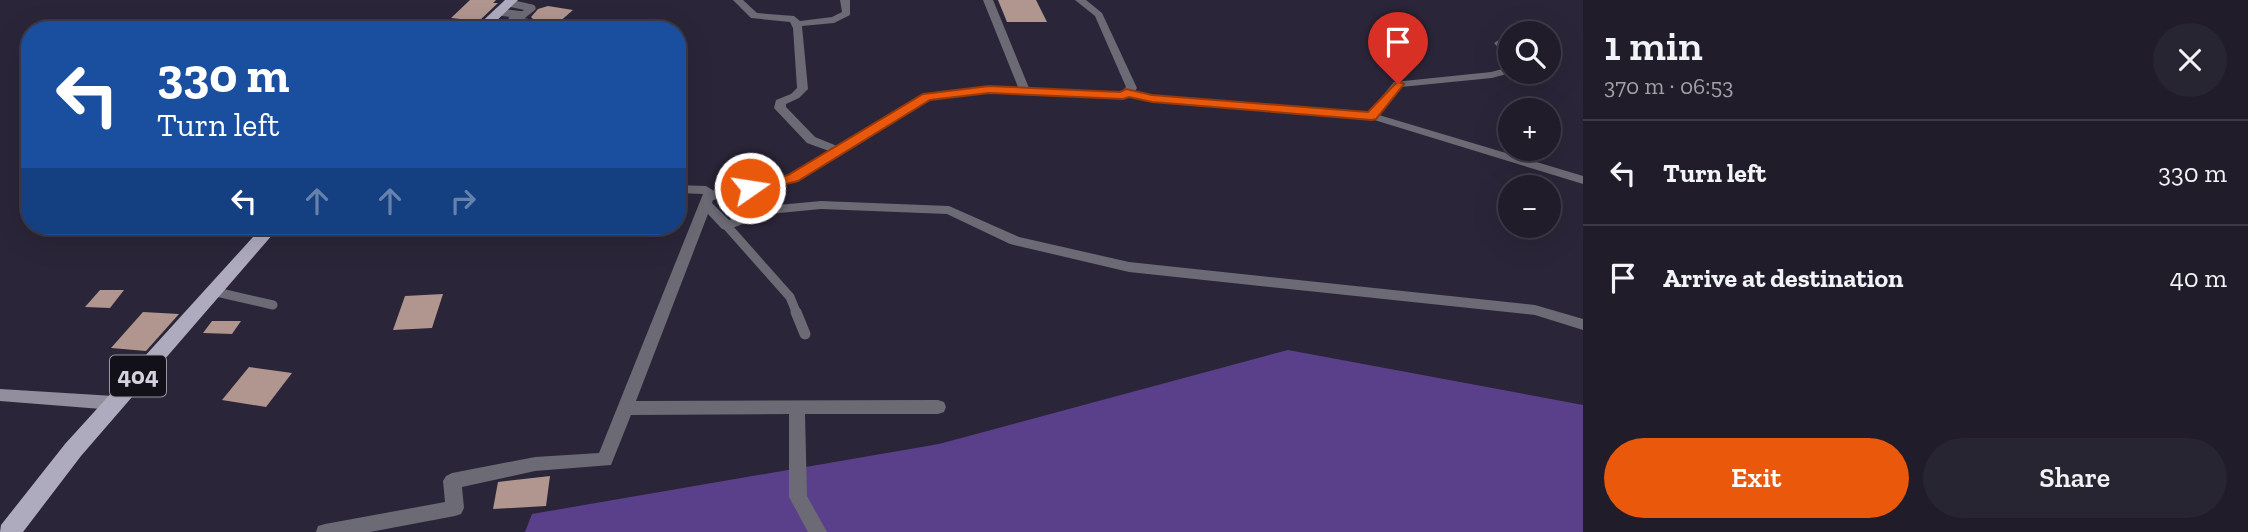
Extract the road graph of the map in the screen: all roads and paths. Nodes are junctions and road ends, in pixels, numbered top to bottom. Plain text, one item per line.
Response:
1 (738, 0) edge
2 (845, 0) edge
3 (988, 0) edge
4 (1080, 0) edge
5 (504, 8) edge
6 (489, 21) edge
7 (527, 21) edge
8 (796, 24) junction
9 (1498, 73) edge
10 (1025, 91) junction
11 (1126, 93) junction
12 (1372, 116) junction
13 (839, 151) junction
14 (1583, 180) edge
15 (686, 189) edge
16 (706, 200) junction
17 (727, 226) junction
18 (264, 235) edge
19 (212, 291) junction
20 (274, 305) dead end
21 (1583, 325) edge
22 (805, 334) dead end
23 (0, 395) edge
24 (114, 403) junction
25 (797, 407) junction
26 (939, 407) dead end
27 (625, 408) junction
28 (9, 532) edge
29 (325, 532) edge
30 (818, 532) edge

1 - 8 street
2 - 8 street
3 - 10 street
4 - 11 street
5 - 6 main road
5 - 7 lane
8 - 13 street
9 - 12 street
10 - 11 street
10 - 13 street
11 - 12 street
12 - 14 street
13 - 16 street
15 - 16 street
16 - 17 street
16 - 27 street
17 - 21 street
17 - 22 lane
18 - 19 main road, 404
19 - 20 lane
19 - 24 main road, 404
23 - 24 street
24 - 28 main road, 404
25 - 26 street
25 - 27 street
25 - 30 street
27 - 29 street

